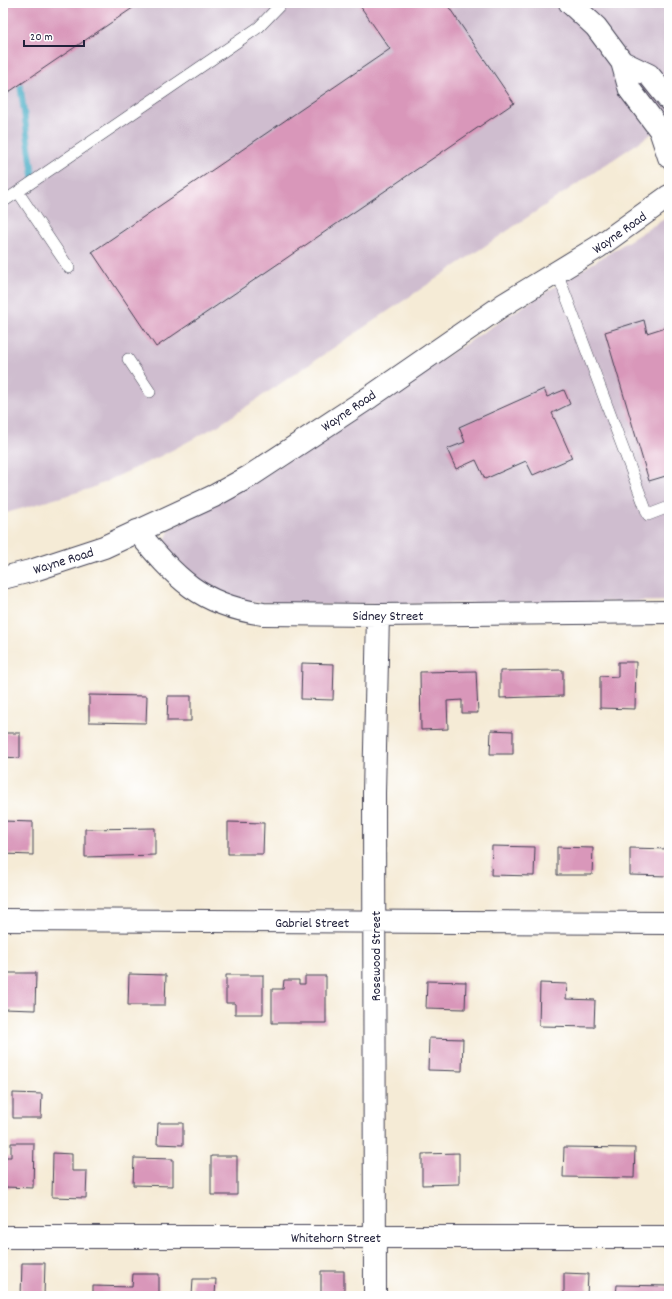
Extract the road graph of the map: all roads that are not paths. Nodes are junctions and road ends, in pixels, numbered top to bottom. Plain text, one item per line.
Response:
1 (282, 3) edge
2 (570, 3) edge
3 (622, 62) junction
4 (669, 100) edge
5 (669, 157) edge
6 (18, 192) junction
7 (669, 196) edge
8 (3, 202) edge
9 (69, 268) dead end
10 (557, 272) junction
11 (128, 358) dead end
12 (150, 392) dead end
13 (669, 507) edge
14 (137, 532) junction
15 (3, 578) edge
16 (669, 612) edge
17 (378, 615) junction
18 (3, 920) edge
19 (375, 922) junction
20 (669, 923) edge
21 (3, 1237) edge
22 (376, 1237) junction
23 (669, 1237) edge
24 (376, 1296) edge

1 - 6 lane
2 - 3 street
3 - 4 street
3 - 5 street
6 - 8 lane
6 - 9 lane
7 - 10 street, Wayne Road
10 - 13 lane
10 - 14 street, Wayne Road
11 - 12 lane
14 - 15 street, Wayne Road
14 - 17 street, Sidney Street
16 - 17 street, Sidney Street
17 - 19 street, Rosewood Street
18 - 19 street, Gabriel Street
19 - 20 street, Gabriel Street
19 - 22 street, Rosewood Street
21 - 22 street, Whitehorn Street
22 - 23 street, Whitehorn Street
22 - 24 street, Rosewood Street

